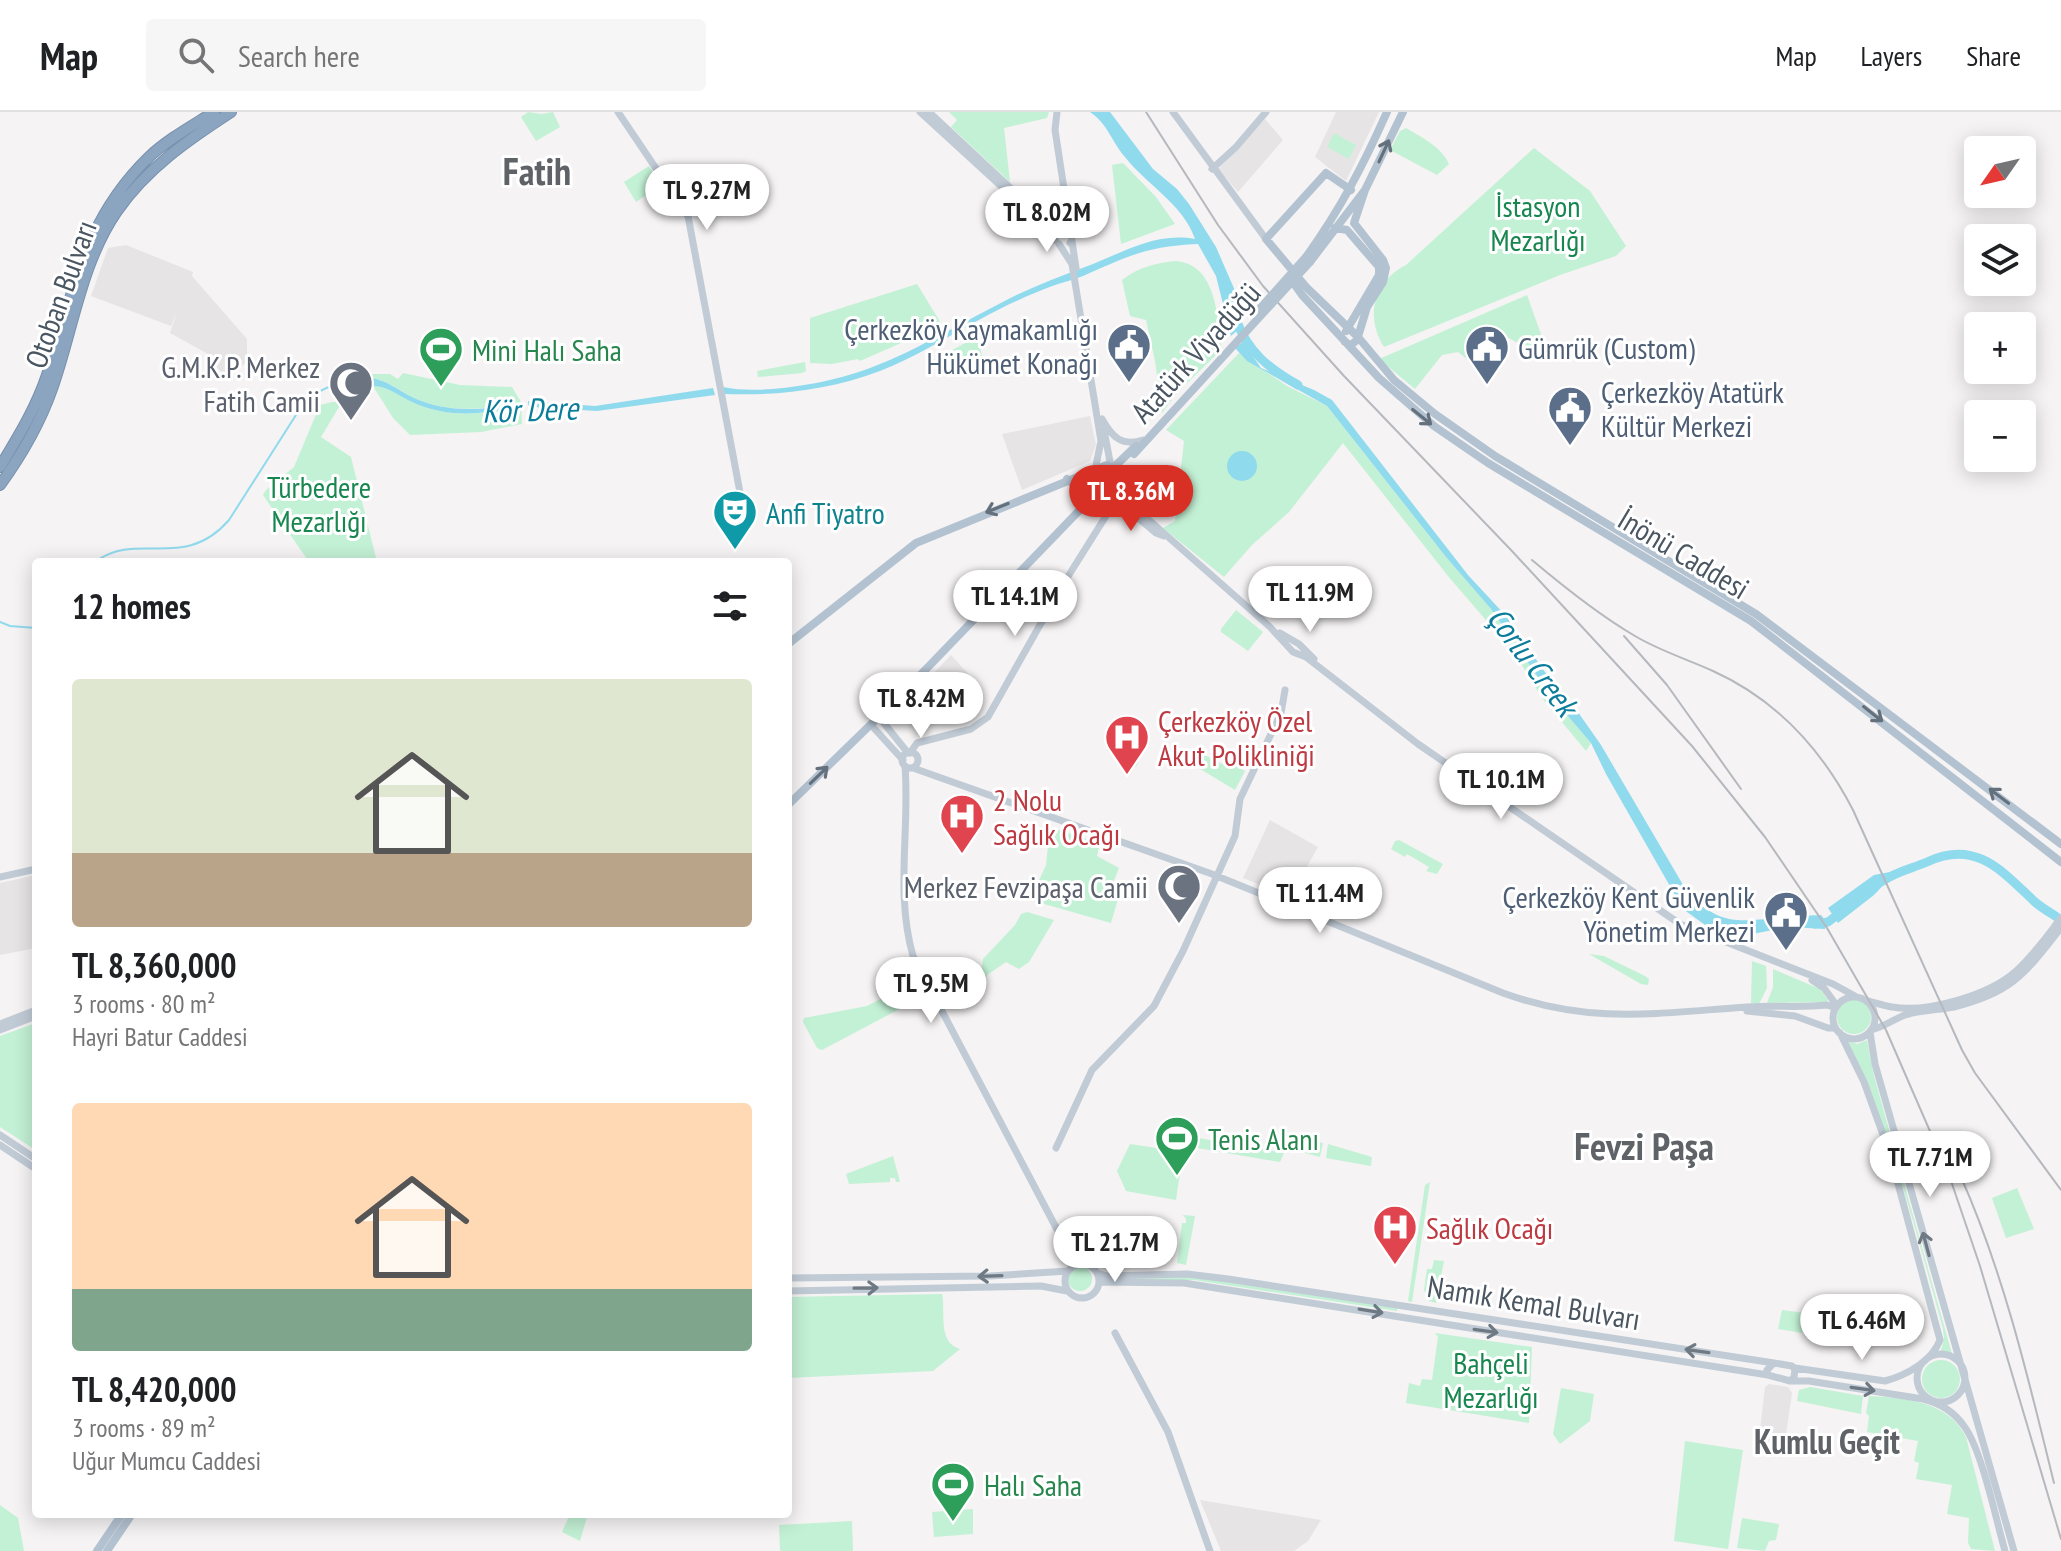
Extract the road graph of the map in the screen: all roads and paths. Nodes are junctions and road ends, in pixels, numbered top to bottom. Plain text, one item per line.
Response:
1 (214, 112) edge
2 (231, 112) edge
3 (618, 112) edge
4 (920, 112) edge
5 (929, 112) edge
6 (1057, 112) edge
7 (1173, 112) edge
8 (1266, 112) edge
9 (1387, 112) edge
10 (1403, 112) edge
11 (1212, 169) junction
12 (1351, 190) junction
13 (1365, 190) junction
14 (1335, 228) junction
15 (1064, 229) junction
16 (1266, 239) junction
17 (1072, 241) junction
18 (1057, 242) junction
19 (1308, 259) junction
20 (1074, 263) junction
21 (1293, 277) junction
22 (1349, 329) junction
23 (1358, 337) junction
24 (1344, 341) junction
25 (1091, 367) junction
26 (1102, 419) junction
27 (1143, 440) junction
28 (0, 467) edge
29 (1095, 470) junction
30 (1114, 472) junction
31 (1067, 479) junction
32 (0, 485) edge
33 (1102, 488) junction
34 (1116, 500) junction
35 (742, 503) dead end
36 (1084, 505) junction
37 (1602, 527) junction
38 (1164, 536) junction
39 (792, 641) edge
40 (1285, 690) dead end
41 (879, 717) junction
42 (871, 725) junction
43 (902, 743) junction
44 (917, 743) junction
45 (910, 761) junction
46 (792, 801) edge
47 (2061, 844) edge
48 (2043, 847) junction
49 (2061, 862) edge
50 (2061, 868) edge
51 (32, 870) edge
52 (1217, 876) junction
53 (0, 877) edge
54 (2061, 918) edge
55 (2061, 928) edge
56 (2051, 936) junction
57 (1785, 966) junction
58 (1855, 996) junction
59 (1868, 1001) junction
60 (1836, 1007) junction
61 (1720, 1010) junction
62 (32, 1012) edge
63 (32, 1017) edge
64 (0, 1027) edge
65 (1838, 1030) junction
66 (1871, 1031) junction
67 (0, 1135) edge
68 (0, 1145) edge
69 (1056, 1148) dead end
70 (32, 1156) edge
71 (32, 1166) edge
72 (1061, 1237) dead end
73 (1068, 1271) junction
74 (1097, 1273) junction
75 (944, 1277) junction
76 (958, 1277) junction
77 (792, 1278) edge
78 (1099, 1282) junction
79 (945, 1287) junction
80 (958, 1287) junction
81 (792, 1291) edge
82 (1067, 1291) junction
83 (1404, 1306) junction
84 (1417, 1308) junction
85 (1403, 1316) junction
86 (1415, 1318) junction
87 (1115, 1333) dead end
88 (1930, 1357) junction
89 (1774, 1363) junction
90 (1795, 1368) junction
91 (1964, 1373) junction
92 (1768, 1375) junction
93 (1790, 1381) junction
94 (1935, 1401) junction
95 (119, 1518) edge
96 (129, 1518) edge
97 (97, 1551) edge
98 (107, 1551) edge
99 (1210, 1551) edge
100 (2005, 1551) edge
101 (2014, 1551) edge

1 - 28 highway, Otoban Bulvarı
2 - 32 highway, Otoban Bulvarı
3 - 35 main road
4 - 18 main road
5 - 15 main road
6 - 15 main road
7 - 11 main road
8 - 11 main road
9 - 12 main road
13 -> 10 main road
11 - 16 main road
12 - 16 main road
12 - 19 main road
13 - 14 main road
13 - 23 main road
14 - 19 main road
14 - 22 main road
15 - 17 main road
15 - 18 main road
16 - 21 main road
17 - 18 main road
17 - 20 main road
18 - 20 main road
19 - 27 main road, Atatürk Viyadüğü, bridge
19 - 30 main road, Atatürk Viyadüğü, bridge
20 - 25 main road
21 - 22 main road
21 - 24 main road, İnönü Caddesi
22 - 23 main road, İnönü Caddesi
22 - 24 main road
23 - 24 main road
23 - 37 main road, İnönü Caddesi
24 -> 37 main road, İnönü Caddesi
25 - 26 main road
25 - 29 main road
26 - 27 main road
26 - 30 main road
27 - 30 main road, Atatürk Viyadüğü
29 - 30 main road
29 - 31 main road
29 - 33 main road
30 - 33 main road
30 - 38 main road
31 - 36 main road
31 -> 39 main road
33 - 34 main road
33 - 36 main road
34 - 38 main road
34 - 44 main road
36 - 41 main road
47 -> 37 main road, İnönü Caddesi
37 -> 48 main road, İnönü Caddesi
38 - 57 main road
40 - 52 main road
41 - 42 main road
41 - 43 main road
42 - 45 main road
46 -> 42 main road
43 - 44 main road
43 - 45 main road
44 - 45 main road
45 - 52 main road
45 - 72 main road
48 - 49 main road, İnönü Caddesi
48 - 50 main road
51 - 53 main road
52 - 61 main road
52 - 69 main road
54 - 56 main road
55 - 56 main road
56 - 59 main road
56 - 66 main road
57 - 58 main road
57 - 60 main road
58 - 59 main road
58 - 60 main road
59 - 66 main road
60 - 61 main road
60 - 65 main road
61 - 65 main road
62 - 64 main road
63 - 64 main road
65 - 66 main road
65 - 88 main road
91 -> 66 main road
67 - 70 main road
68 - 71 main road
73 - 74 main road
73 -> 76 main road
73 - 82 main road
74 - 78 main road
74 - 83 main road, Namık Kemal Bulvarı
75 - 76 main road
75 - 77 main road
75 - 79 main road
76 - 80 main road
78 - 82 main road
78 -> 85 main road, Namık Kemal Bulvarı
79 - 80 main road
81 -> 79 main road
80 - 82 main road
83 - 84 main road, Namık Kemal Bulvarı
83 - 85 main road
84 - 86 main road
89 -> 84 main road, Namık Kemal Bulvarı
85 - 86 main road, Namık Kemal Bulvarı
86 -> 92 main road, Namık Kemal Bulvarı
87 - 99 main road
88 - 90 main road, Namık Kemal Bulvarı
88 - 91 main road
88 - 94 main road
89 - 90 main road, Namık Kemal Bulvarı
89 - 92 main road
90 - 93 main road
91 - 94 main road
91 - 101 main road
92 - 93 main road, Namık Kemal Bulvarı
93 -> 94 main road, Namık Kemal Bulvarı
94 - 100 main road
95 - 97 main road
96 - 98 main road

